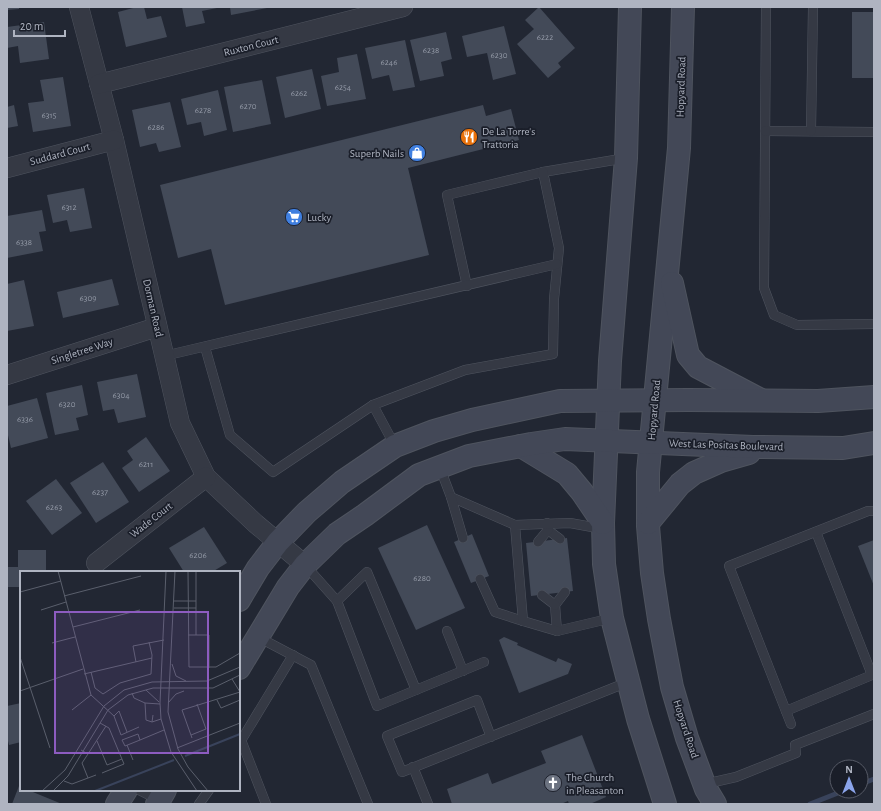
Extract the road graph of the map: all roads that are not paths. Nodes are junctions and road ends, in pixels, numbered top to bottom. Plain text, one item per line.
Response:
1 (79, 7) edge
2 (403, 7) edge
3 (630, 7) edge
4 (683, 7) edge
5 (766, 7) edge
6 (813, 7) edge
7 (99, 84) junction
8 (765, 131) junction
9 (811, 132) junction
10 (874, 132) edge
11 (114, 140) junction
12 (626, 158) junction
13 (7, 168) edge
14 (543, 172) junction
15 (557, 264) junction
16 (668, 266) junction
17 (466, 286) junction
18 (874, 324) edge
19 (157, 327) junction
20 (206, 347) junction
21 (164, 356) junction
22 (7, 375) edge
23 (874, 397) edge
24 (608, 400) junction
25 (655, 400) junction
26 (762, 400) junction
27 (373, 405) junction
28 (607, 441) junction
29 (651, 442) junction
30 (874, 443) edge
31 (395, 446) junction
32 (521, 446) junction
33 (767, 447) junction
34 (440, 468) junction
35 (206, 477) junction
36 (451, 497) junction
37 (874, 511) edge
38 (648, 524) junction
39 (514, 525) junction
40 (603, 526) junction
41 (548, 527) junction
42 (816, 532) junction
43 (463, 538) dead end
44 (560, 539) dead end
45 (278, 542) junction
46 (538, 542) dead end
47 (96, 563) dead end
48 (305, 565) junction
49 (480, 579) dead end
50 (565, 592) dead end
51 (542, 595) dead end
52 (240, 598) edge
53 (337, 601) junction
54 (555, 605) junction
55 (612, 618) junction
56 (523, 621) junction
57 (447, 631) dead end
58 (557, 631) junction
59 (258, 637) junction
60 (293, 655) junction
61 (484, 662) dead end
62 (240, 666) edge
63 (463, 671) junction
64 (628, 682) junction
65 (416, 690) junction
66 (786, 711) junction
67 (874, 714) edge
68 (791, 724) dead end
69 (491, 736) junction
70 (240, 742) edge
71 (413, 767) junction
72 (125, 791) edge
73 (141, 791) edge
74 (208, 791) edge
75 (709, 792) edge
76 (162, 800) edge
77 (117, 804) edge
78 (199, 804) edge
79 (266, 804) edge
80 (368, 804) edge
81 (428, 804) edge
82 (665, 804) edge

1 - 7 street, Dorman Road
2 - 7 street, Ruxton Court
3 - 12 main road
4 - 16 main road, Hopyard Road
5 - 8 lane
6 - 9 lane
7 - 11 street, Dorman Road
8 - 9 lane
8 - 18 lane
9 - 10 lane
11 - 13 street, Suddard Court
11 - 19 street, Dorman Road
12 - 14 lane
12 - 24 main road
14 - 15 lane
14 - 17 lane
15 - 17 lane
15 - 27 lane
16 - 25 main road, Hopyard Road
16 - 26 main road
17 - 20 lane
19 - 21 street, Dorman Road
19 - 22 street, Singletree Way
20 - 21 lane
20 - 27 lane
21 - 35 street, Dorman Road
23 - 26 main road
24 - 25 main road
24 - 28 main road
24 - 31 main road
25 - 26 main road
25 - 29 main road, Hopyard Road
27 - 31 lane
28 - 29 main road, West Las Positas Boulevard
28 - 32 main road, West Las Positas Boulevard
28 - 40 main road
29 - 33 main road, West Las Positas Boulevard
29 - 38 main road, Hopyard Road
30 - 33 main road, West Las Positas Boulevard
31 - 45 main road
32 - 34 main road, West Las Positas Boulevard
32 - 40 main road
33 - 38 main road
34 - 36 lane
34 - 48 main road, West Las Positas Boulevard
35 - 45 street, Dorman Road
35 - 47 street, Wade Court
36 - 39 lane
36 - 43 lane
37 - 42 lane
38 - 75 main road, Hopyard Road
39 - 41 lane
39 - 56 lane
40 - 41 lane
40 - 55 main road
41 - 44 lane
41 - 46 lane
42 - 66 lane
42 - 66 lane
45 - 48 street, Dorman Road
45 - 52 main road
48 - 53 lane
48 - 59 main road, West Las Positas Boulevard
49 - 56 lane
50 - 54 lane
51 - 54 lane
53 - 65 lane
53 - 65 lane
54 - 58 lane
55 - 58 lane
55 - 64 main road
56 - 58 lane
57 - 63 lane
59 - 60 lane
59 - 62 main road, West Las Positas Boulevard
60 - 70 lane
60 - 80 lane
61 - 63 lane
63 - 65 lane
64 - 69 lane
64 - 82 main road
66 - 68 lane
67 - 75 lane
69 - 71 lane
69 - 71 lane
70 - 79 lane
71 - 81 lane
72 - 77 main road
73 - 76 lane
74 - 78 lane

